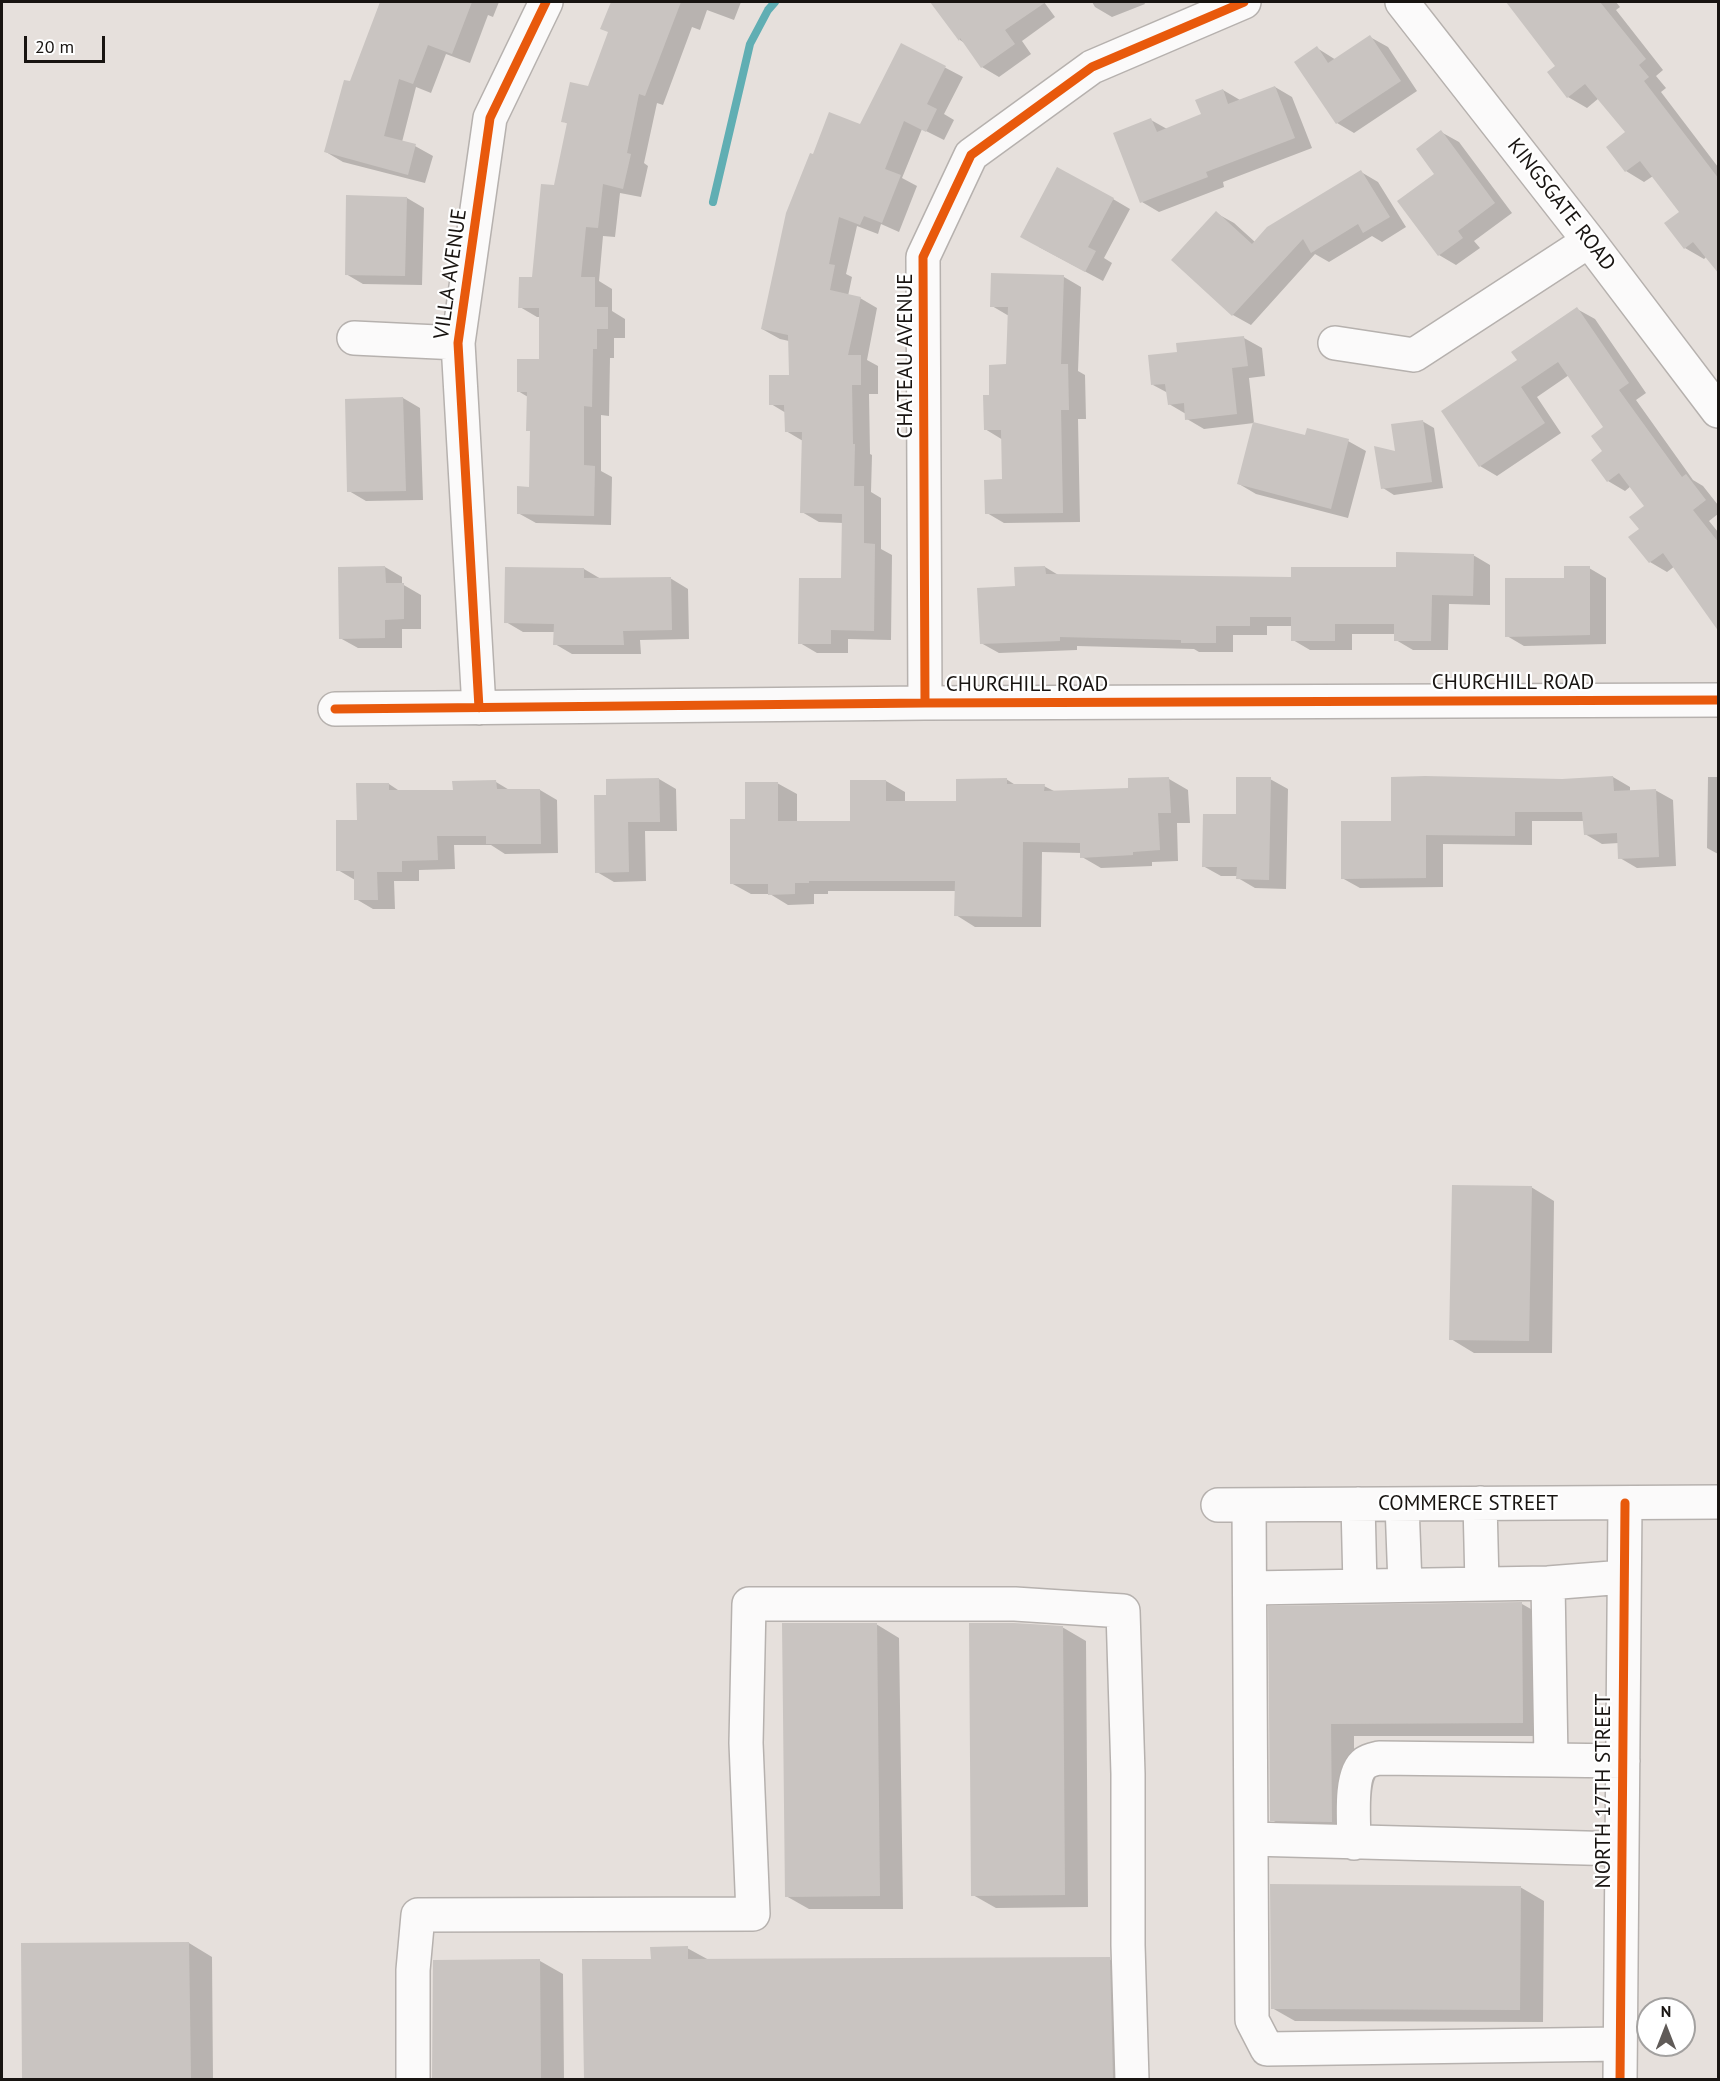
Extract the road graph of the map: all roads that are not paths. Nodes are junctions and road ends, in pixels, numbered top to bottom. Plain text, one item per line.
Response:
1 (546, 2) edge
2 (1244, 2) edge
3 (1402, 2) edge
4 (1589, 241) junction
5 (354, 338) dead end
6 (458, 344) junction
7 (1335, 344) dead end
8 (1719, 411) edge
9 (1719, 700) edge
10 (925, 704) junction
11 (479, 708) junction
12 (335, 709) dead end
13 (1719, 1502) edge
14 (1480, 1503) junction
15 (1625, 1503) junction
16 (1358, 1504) junction
17 (1402, 1504) junction
18 (1624, 1577) junction
19 (1548, 1583) junction
20 (1482, 1584) junction
21 (1405, 1585) junction
22 (1360, 1586) junction
23 (1250, 1587) junction
24 (1551, 1760) junction
25 (1623, 1761) junction
26 (1251, 1839) junction
27 (1354, 1843) junction
28 (1622, 1849) junction
29 (1620, 2044) junction
30 (413, 2079) edge
31 (1132, 2079) edge
32 (1620, 2079) edge

1 - 6 street, VILLA AVENUE
2 - 10 street, CHATEAU AVENUE
3 - 4 street, KINGSGATE ROAD
4 - 7 street
4 - 8 street, KINGSGATE ROAD
5 - 6 street
6 - 11 street, VILLA AVENUE
9 - 10 street, CHURCHILL ROAD
10 - 11 street, CHURCHILL ROAD
11 - 12 street, CHURCHILL ROAD
13 - 15 street, COMMERCE STREET
14 - 15 street, COMMERCE STREET
14 - 17 street, COMMERCE STREET
14 - 20 street
15 - 18 street, NORTH 17TH STREET
16 - 17 street, COMMERCE STREET
16 - 22 street
16 - 23 street, COMMERCE STREET
17 - 21 street
18 - 19 street
18 - 25 street, NORTH 17TH STREET
19 - 20 street
19 - 24 street
20 - 21 street
21 - 22 street
22 - 23 street
23 - 26 street
24 - 25 street
24 - 27 street
25 - 28 street, NORTH 17TH STREET
26 - 27 street
26 - 29 street
27 - 28 street
28 - 29 street, NORTH 17TH STREET
29 - 32 street, NORTH 17TH STREET
30 - 31 street

